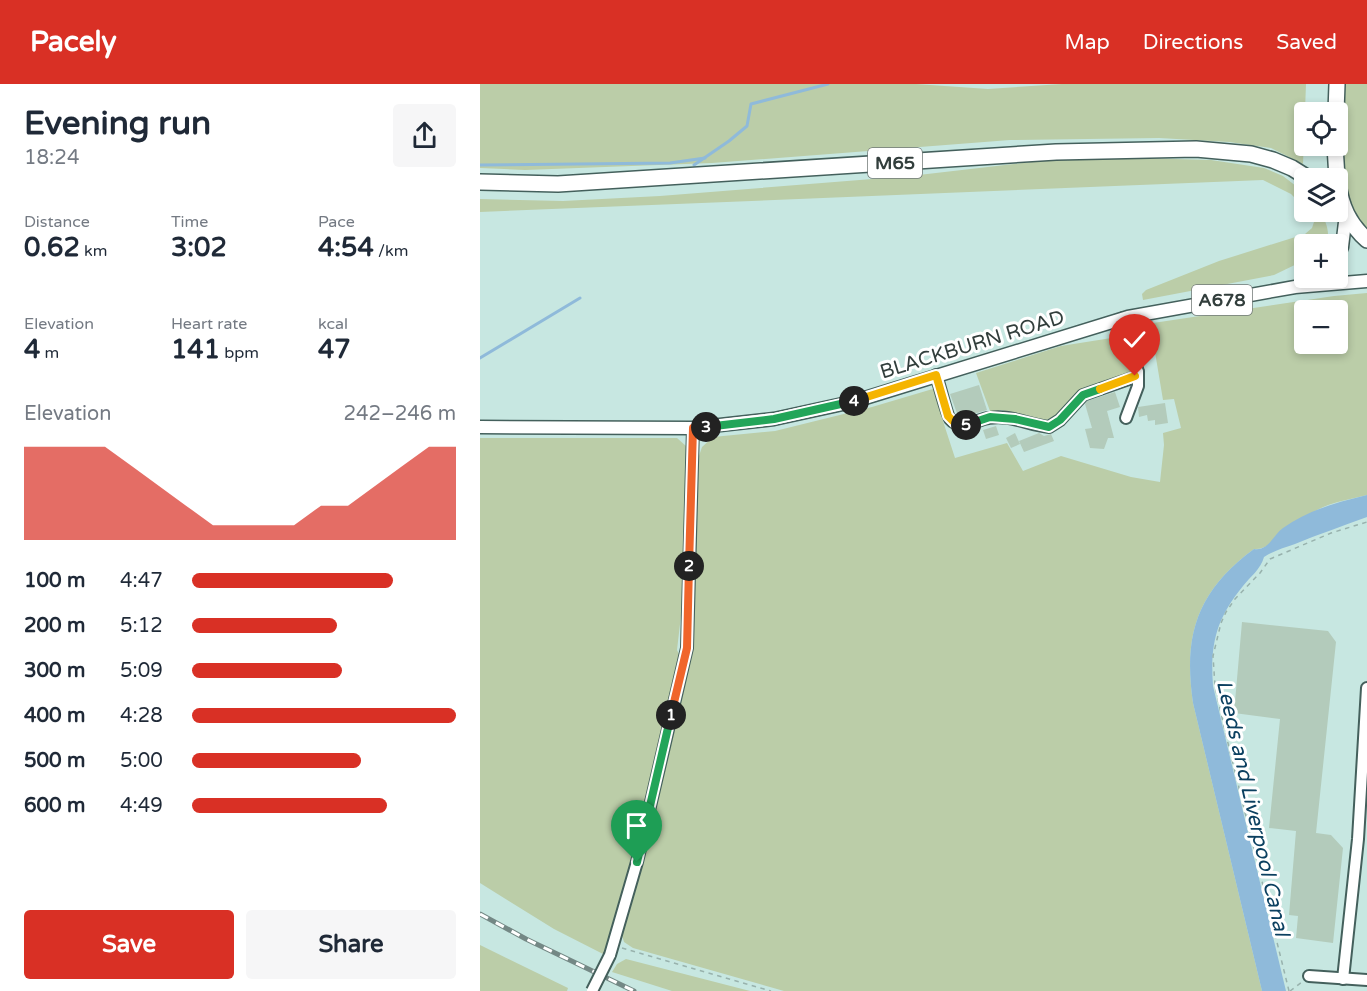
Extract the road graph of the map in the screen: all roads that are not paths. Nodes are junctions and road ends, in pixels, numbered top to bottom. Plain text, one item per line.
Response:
1 (1337, 84) edge
2 (1336, 102) edge
3 (1294, 171) edge
4 (480, 182) edge
5 (1348, 218) edge
6 (1367, 240) edge
7 (1367, 281) edge
8 (1348, 283) edge
9 (1294, 287) edge
10 (1123, 318) junction
11 (1138, 372) junction
12 (936, 375) junction
13 (1126, 418) dead end
14 (480, 427) edge
15 (693, 428) junction
16 (1367, 688) edge
17 (1365, 745) edge
18 (1310, 976) road end
19 (1343, 979) junction
20 (1367, 980) edge
21 (592, 991) edge

1 - 2 highway
3 - 4 highway, M65
5 - 6 highway
7 - 8 main road, BLACKBURN ROAD / A678
9 - 10 main road, BLACKBURN ROAD / A678
10 - 11 street
10 - 12 main road, BLACKBURN ROAD / A678
11 - 12 street
11 - 13 street
12 - 15 main road, BLACKBURN ROAD / A678
14 - 15 main road, BLACKBURN ROAD / A678
15 - 21 street, bridge
16 - 17 street
17 - 19 street
18 - 19 street
19 - 20 street

